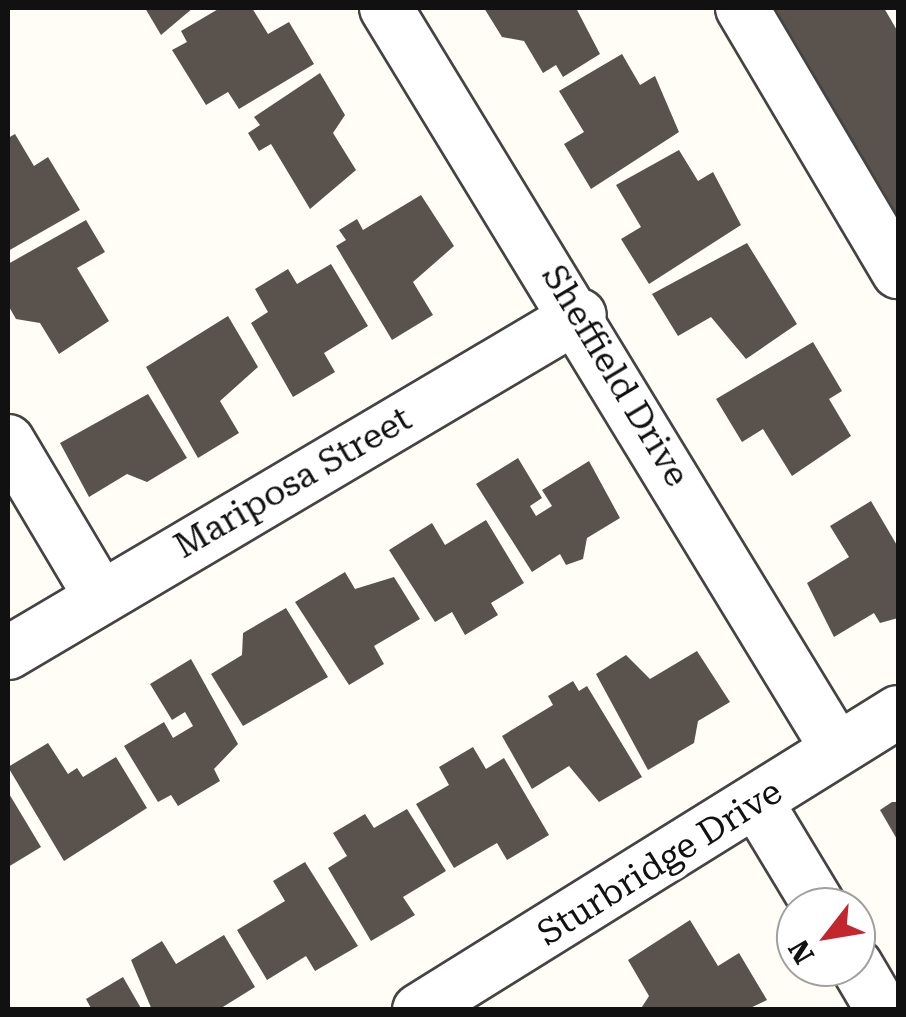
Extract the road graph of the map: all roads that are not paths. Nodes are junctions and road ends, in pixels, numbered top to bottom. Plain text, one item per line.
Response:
1 (386, 8) edge
2 (742, 8) edge
3 (898, 272) edge
4 (580, 316) junction
5 (8, 441) edge
6 (100, 596) junction
7 (8, 653) edge
8 (898, 712) edge
9 (837, 749) junction
10 (759, 806) junction
11 (808, 887) edge
12 (419, 1010) edge

1 - 4 street, Sheffield Drive
2 - 3 street
4 - 6 street, Mariposa Street
4 - 9 street, Sheffield Drive
5 - 6 street
6 - 7 street, Mariposa Street
8 - 9 street, Sturbridge Drive
9 - 10 street, Sturbridge Drive
10 - 11 street
10 - 12 street, Sturbridge Drive

